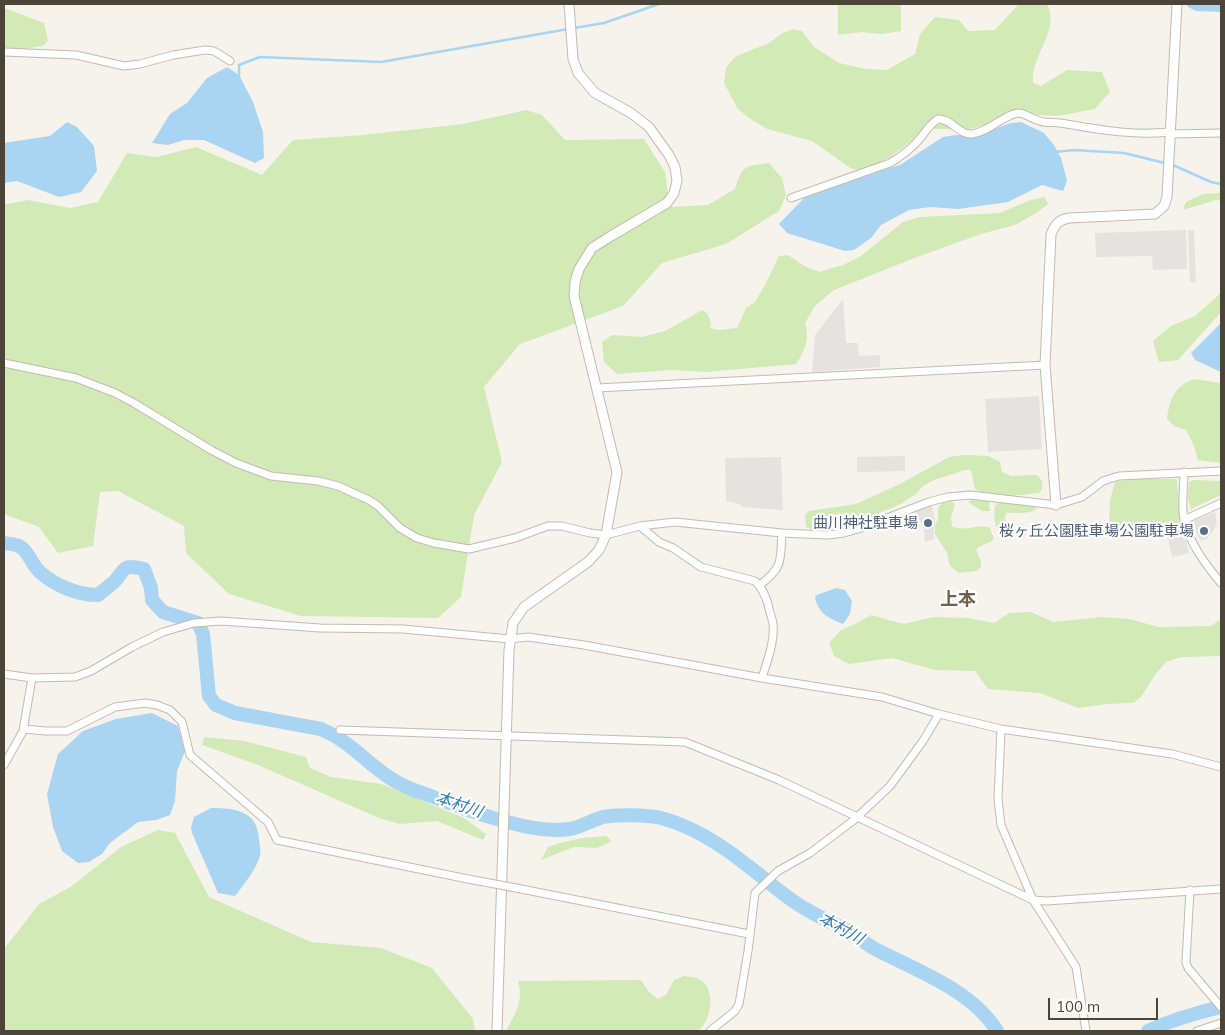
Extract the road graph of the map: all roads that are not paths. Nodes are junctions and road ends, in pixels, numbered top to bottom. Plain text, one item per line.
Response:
1 (569, 4) edge
2 (1177, 4) edge
3 (4, 52) edge
4 (230, 61) dead end
5 (1169, 133) junction
6 (1221, 133) edge
7 (790, 198) dead end
8 (4, 363) edge
9 (1045, 365) junction
10 (597, 388) junction
11 (1221, 470) edge
12 (1184, 472) junction
13 (1221, 503) edge
14 (1056, 505) junction
15 (1184, 520) junction
16 (640, 526) junction
17 (782, 533) junction
18 (606, 535) junction
19 (1221, 570) edge
20 (1212, 572) junction
21 (1221, 582) edge
22 (760, 585) junction
23 (510, 639) junction
24 (4, 674) edge
25 (32, 678) junction
26 (762, 678) junction
27 (939, 714) junction
28 (24, 729) junction
29 (1001, 729) junction
30 (340, 730) dead end
31 (507, 737) junction
32 (4, 765) edge
33 (1221, 767) edge
34 (857, 818) junction
35 (1221, 889) edge
36 (1190, 890) junction
37 (1033, 900) junction
38 (749, 934) junction
39 (1221, 1007) edge
40 (1221, 1023) edge
41 (497, 1031) edge
42 (710, 1031) edge
43 (1086, 1031) edge
44 (1197, 1031) edge

1 - 10 street
2 - 5 street
3 - 4 street
5 - 6 street
5 - 7 street
5 - 9 street
8 - 18 street
9 - 10 street
9 - 14 street
10 - 18 street
11 - 12 street
12 - 14 street
12 - 15 street
13 - 15 street
14 - 17 street
15 - 20 street
16 - 17 street
16 - 18 street
16 - 22 street
17 - 22 street
18 - 23 street
19 - 20 street
20 - 21 street
22 - 26 street
23 - 25 street
23 - 26 street
23 - 31 street
24 - 25 street
25 - 28 street
26 - 27 street
27 - 29 street
27 - 34 street
28 - 32 street
28 - 38 street, bridge
29 - 33 street
29 - 37 street
30 - 31 street
31 - 34 street
31 - 41 street
34 - 37 street
34 - 38 street
35 - 36 street
36 - 37 street
36 - 39 street
37 - 43 street
38 - 42 street
40 - 44 street

